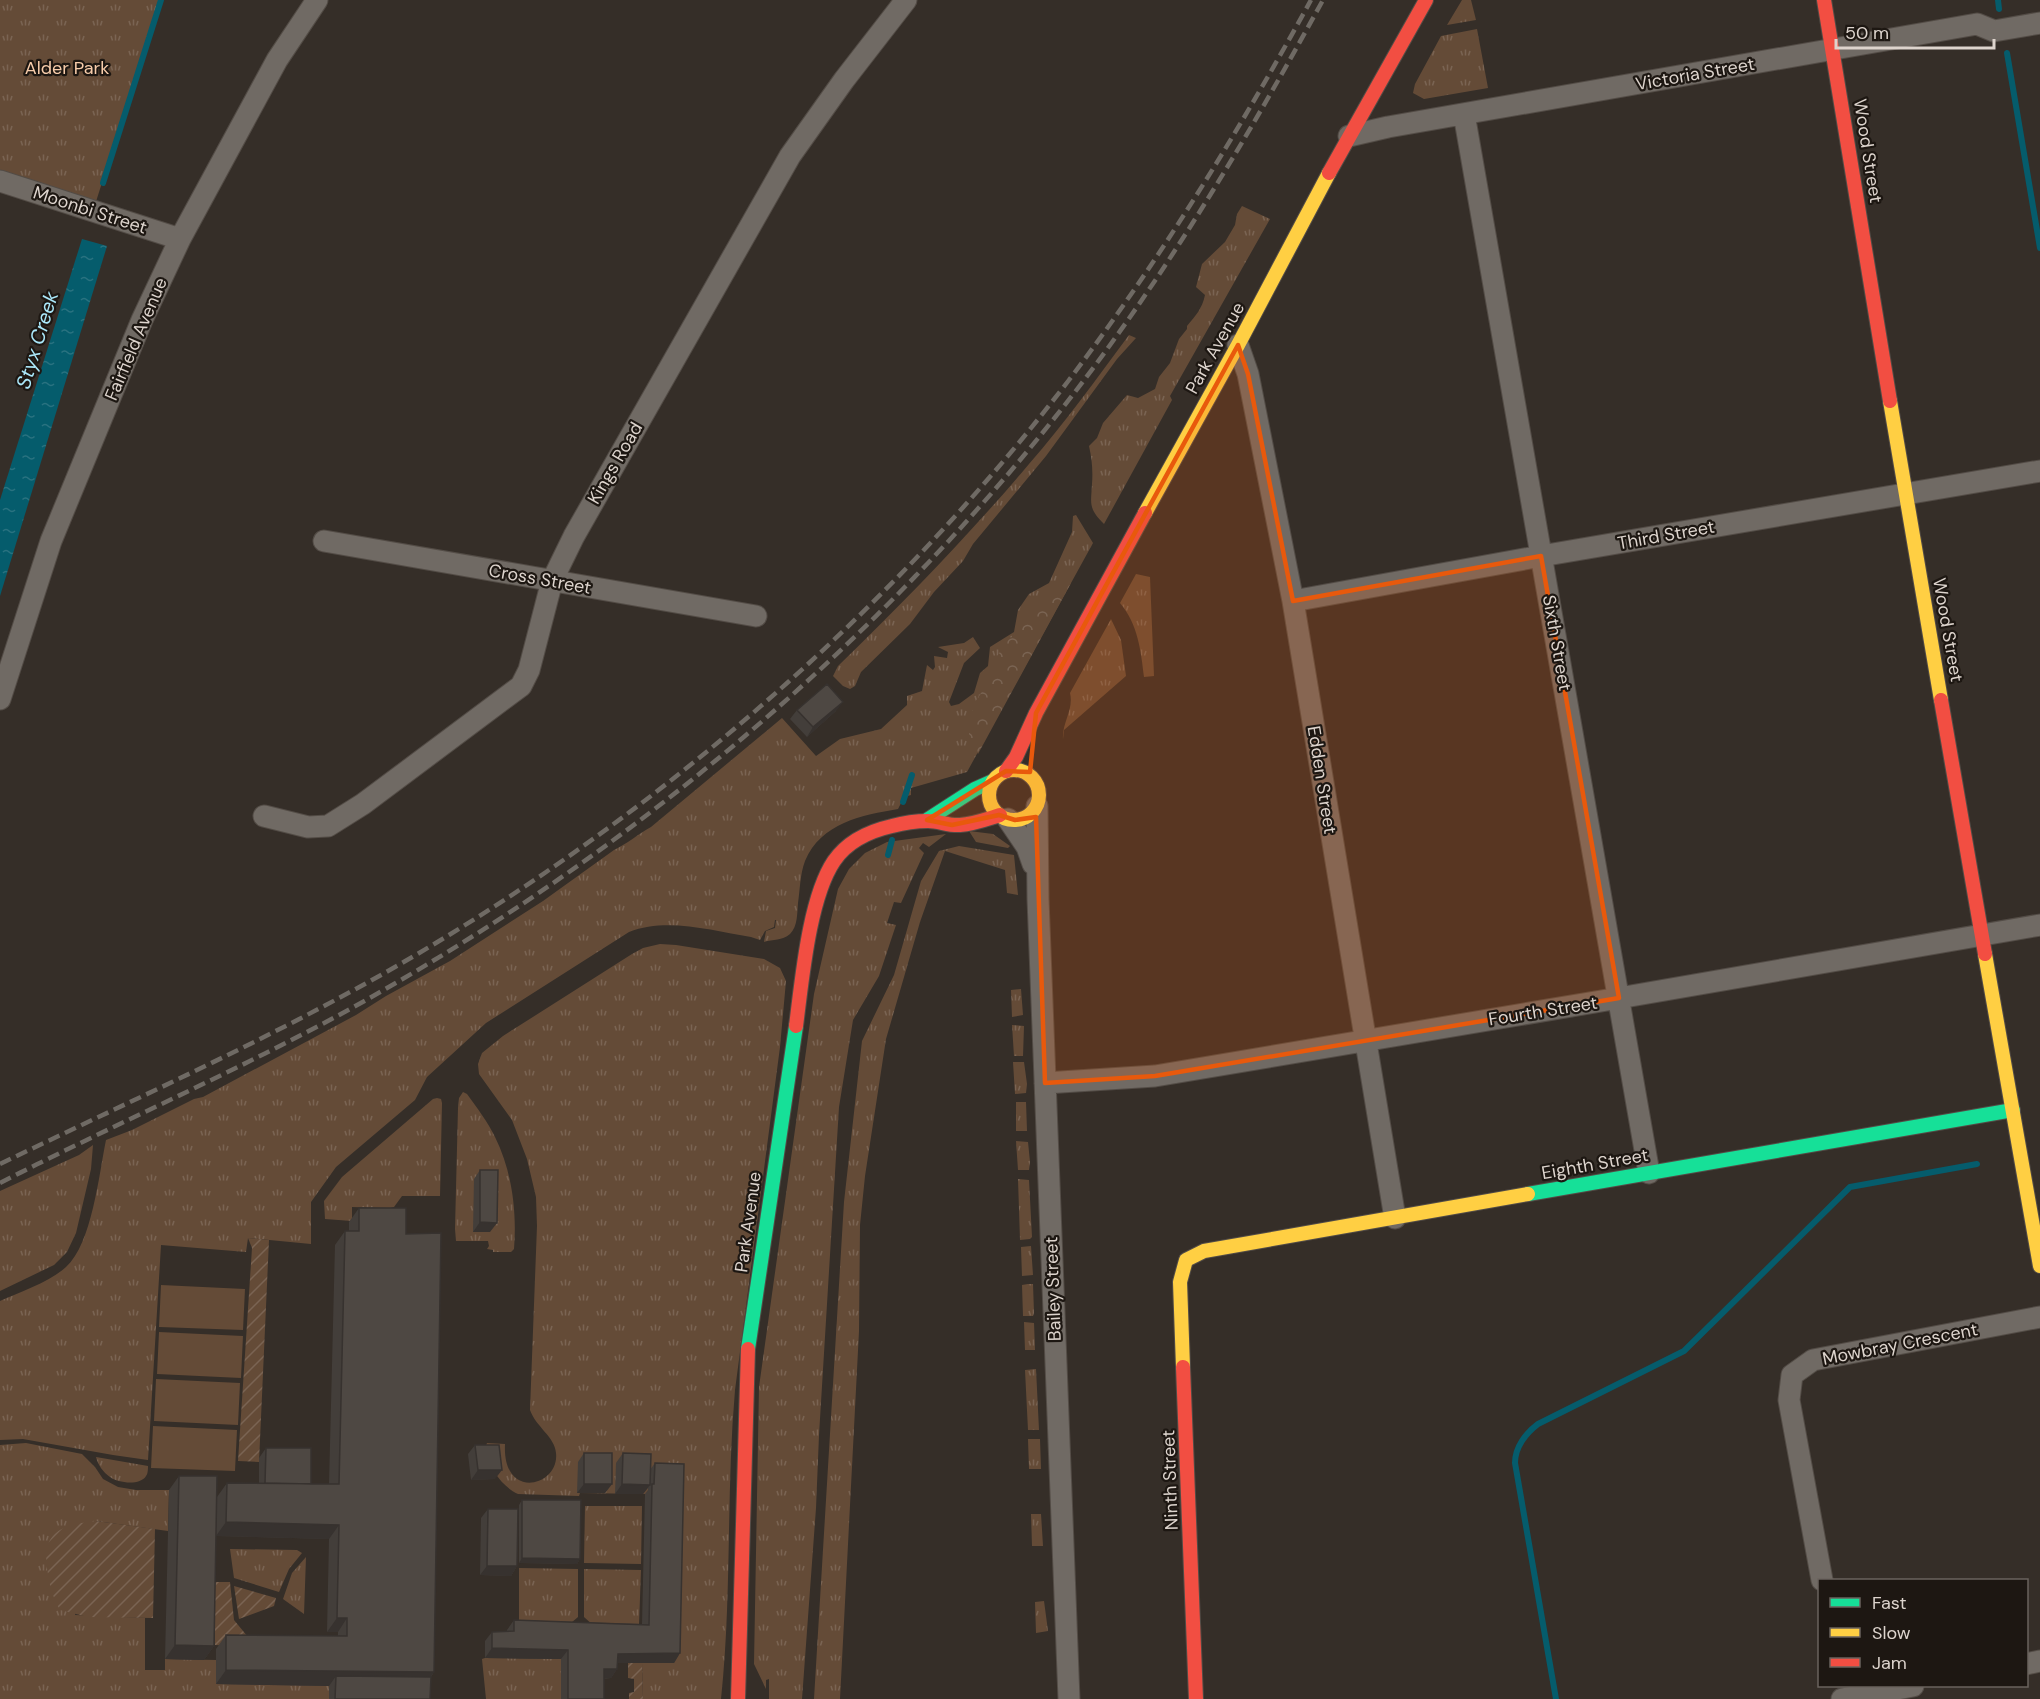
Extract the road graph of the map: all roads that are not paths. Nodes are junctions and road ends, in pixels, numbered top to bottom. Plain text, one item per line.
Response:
1 (317, 0) edge
2 (906, 0) edge
3 (1426, 0) edge
4 (1824, 0) edge
5 (2040, 23) edge
6 (1834, 51) junction
7 (1464, 114) junction
8 (1349, 136) junction
9 (0, 181) edge
10 (180, 239) junction
11 (1238, 345) junction
12 (2040, 471) edge
13 (1905, 493) junction
14 (324, 541) dead end
15 (1542, 556) junction
16 (552, 581) junction
17 (1293, 601) junction
18 (756, 616) dead end
19 (0, 699) edge
20 (1036, 713) junction
21 (1006, 771) junction
22 (1030, 775) junction
23 (993, 781) junction
24 (1037, 806) junction
25 (264, 816) dead end
26 (1004, 817) junction
27 (927, 820) junction
28 (1037, 879) junction
29 (2040, 925) edge
30 (1983, 935) junction
31 (1619, 998) junction
32 (1366, 1040) junction
33 (1045, 1083) junction
34 (2013, 1110) junction
35 (1649, 1173) junction
36 (1395, 1218) junction
37 (1186, 1260) joint
38 (2040, 1266) edge
39 (2040, 1317) edge
40 (1822, 1579) edge
41 (1908, 1687) edge
42 (738, 1699) edge
43 (1069, 1699) edge
44 (1196, 1699) edge
45 (1843, 1699) edge

1 - 10 street, Fairfield Avenue
2 - 16 street, Kings Road
3 - 8 street, Park Avenue
4 - 6 street, Wood Street
5 - 6 street, Victoria Street
6 - 7 street, Victoria Street
6 - 13 street, Wood Street
7 - 8 street, Victoria Street
7 - 15 street, Sixth Street
8 - 11 street, Park Avenue
9 - 10 street, Moonbi Street
10 - 19 street, Fairfield Avenue
11 - 17 street, Edden Street
11 - 20 street, Park Avenue
12 - 13 street, Third Street
13 - 15 street, Third Street
13 - 30 street, Wood Street
14 - 16 street, Cross Street
15 - 17 street, Third Street
15 - 31 street, Sixth Street
16 - 18 street, Cross Street
16 - 25 street, Kings Road
17 - 32 street, Edden Street
20 - 21 street, Park Avenue
20 - 22 street, Park Avenue
21 - 22 street
21 - 23 street
22 - 24 street
23 - 26 street
23 - 27 street, Park Avenue
24 - 26 street
24 - 28 street, Bailey Street
26 - 27 street, Park Avenue
26 - 28 street, Bailey Street
27 - 42 street, Park Avenue
28 - 33 street, Bailey Street
29 - 30 street, Fourth Street
30 - 31 street, Fourth Street
30 - 34 street, Wood Street
31 - 32 street, Fourth Street
31 - 35 street, Sixth Street
32 - 33 street, Fourth Street
32 - 36 street, Edden Street
33 - 43 street, Bailey Street
34 - 35 street, Eighth Street
34 - 38 street, Wood Street
35 - 36 street, Eighth Street
36 - 37 street, Eighth Street
37 - 44 street, Ninth Street
39 - 40 street, Mowbray Crescent
41 - 45 street

